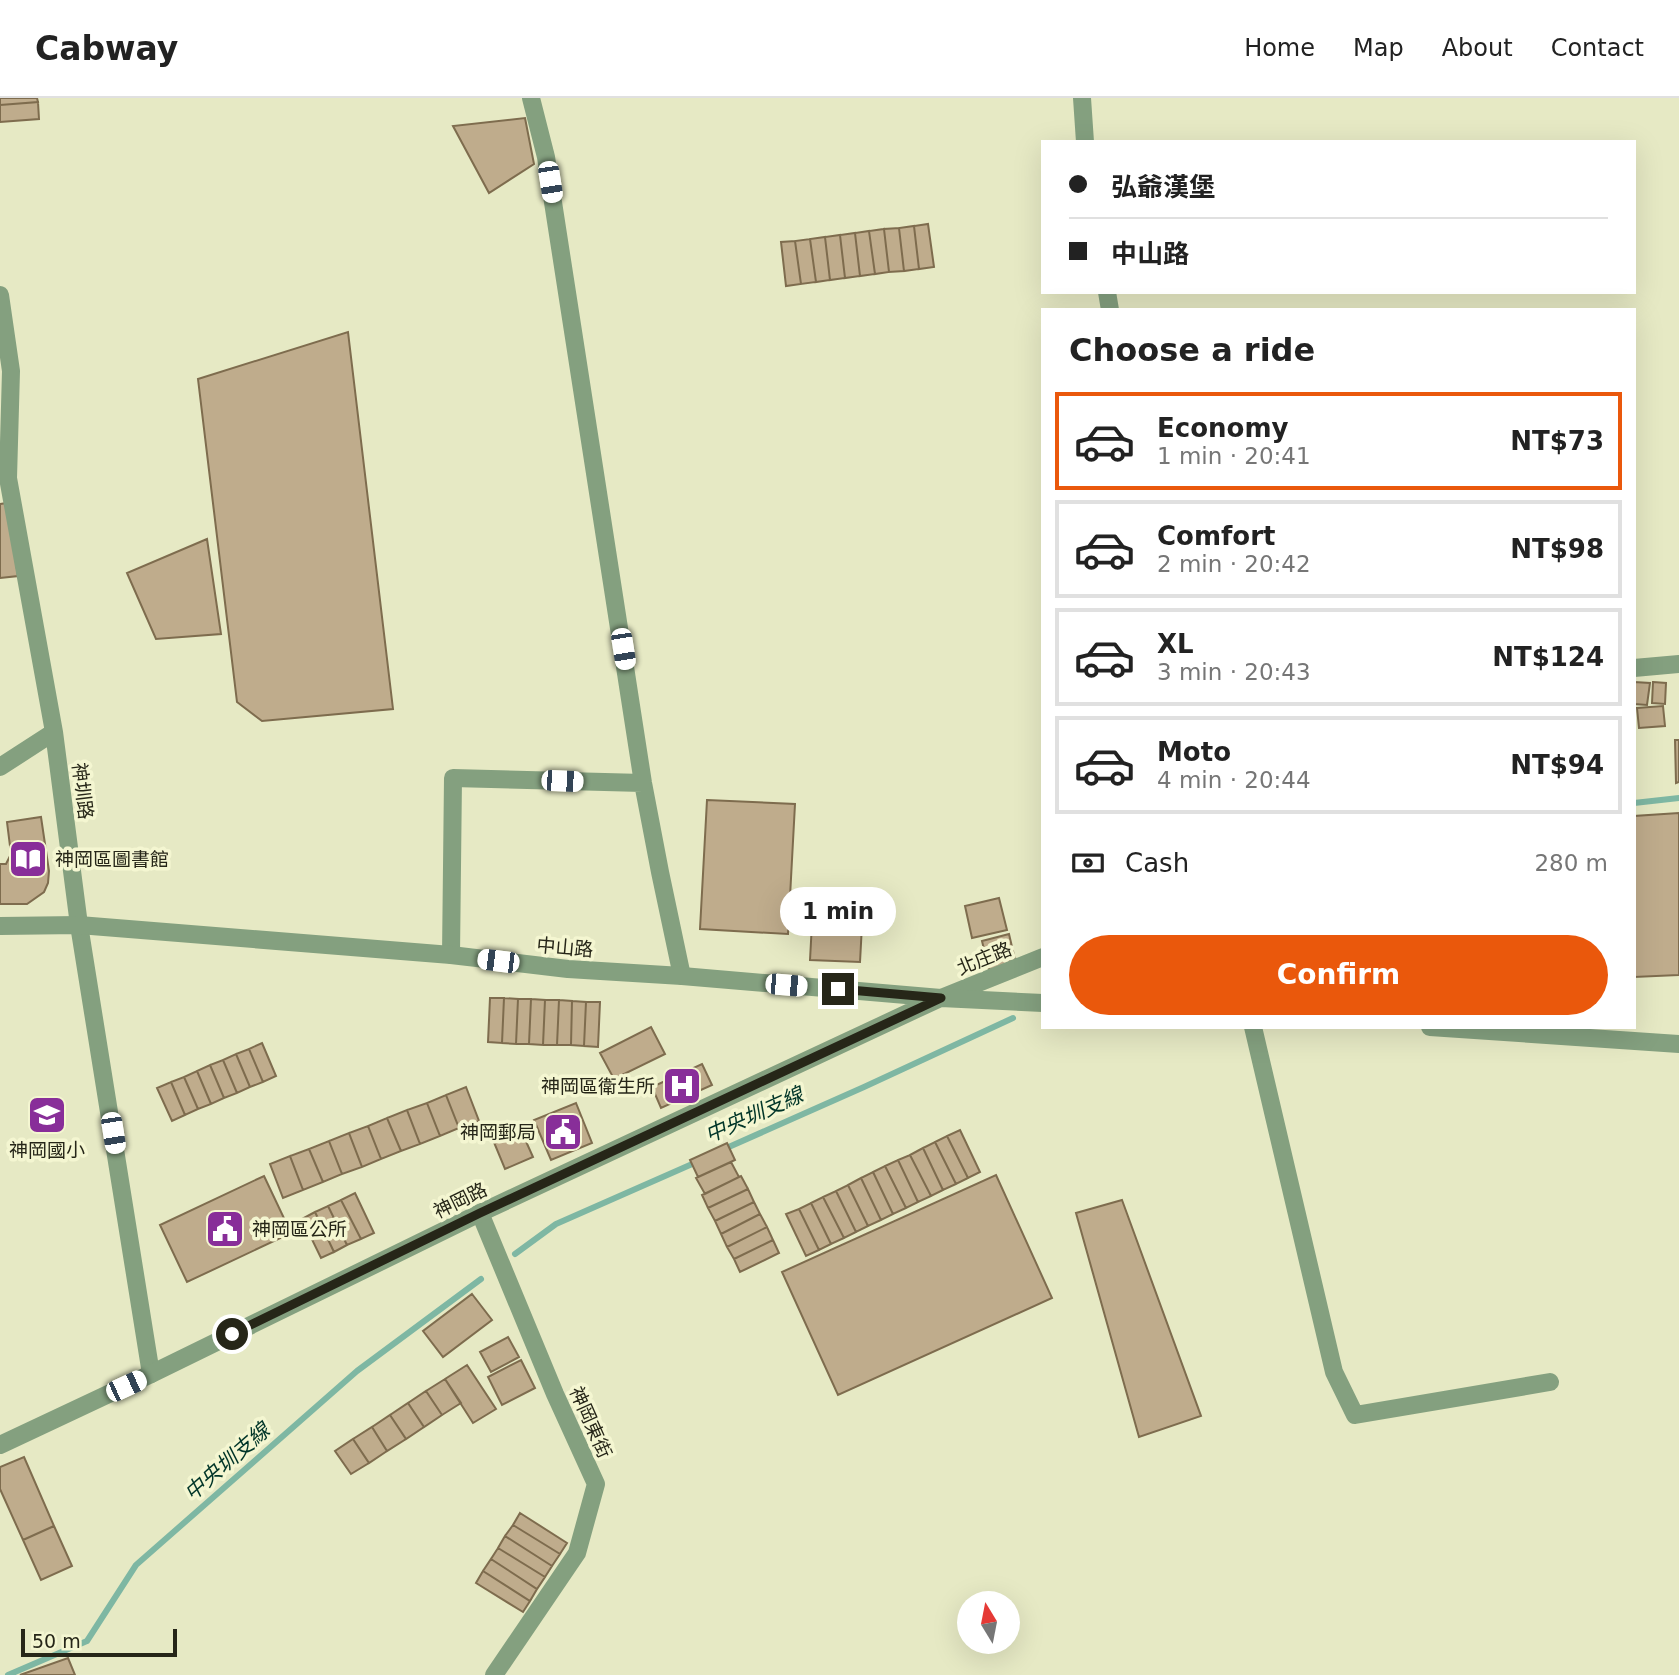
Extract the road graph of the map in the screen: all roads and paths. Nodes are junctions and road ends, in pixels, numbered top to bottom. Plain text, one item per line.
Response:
1 (531, 98) edge
2 (1082, 98) edge
3 (1085, 140) edge
4 (0, 295) edge
5 (6, 373) edge
6 (4, 480) edge
7 (1679, 664) edge
8 (1636, 668) edge
9 (54, 732) junction
10 (0, 766) edge
11 (643, 783) junction
12 (79, 925) junction
13 (0, 926) edge
14 (451, 955) junction
15 (1041, 958) edge
16 (682, 976) junction
17 (941, 998) junction
18 (1041, 1003) edge
19 (1253, 1029) edge
20 (1459, 1029) edge
21 (1679, 1044) edge
22 (480, 1213) junction
23 (152, 1374) junction
24 (1550, 1382) dead end
25 (0, 1446) edge
26 (494, 1675) edge

1 - 11 street
2 - 3 street
4 - 5 street, 神圳路
5 - 6 street, 神圳路
6 - 9 street, 神圳路
7 - 8 street
9 - 10 street
9 - 12 street, 神圳路
11 - 14 street
11 - 16 street
12 - 13 street, 中山路
12 - 14 street, 中山路
12 - 23 street, 神圳路
14 - 16 street, 中山路
15 - 17 street, 北庄路
16 - 17 street, 中山路
17 - 18 street, 中山路
17 - 22 street, 神岡路
19 - 24 street
20 - 21 street
22 - 23 street, 神岡路
22 - 26 street, 神岡東街
23 - 25 street, 神岡路

